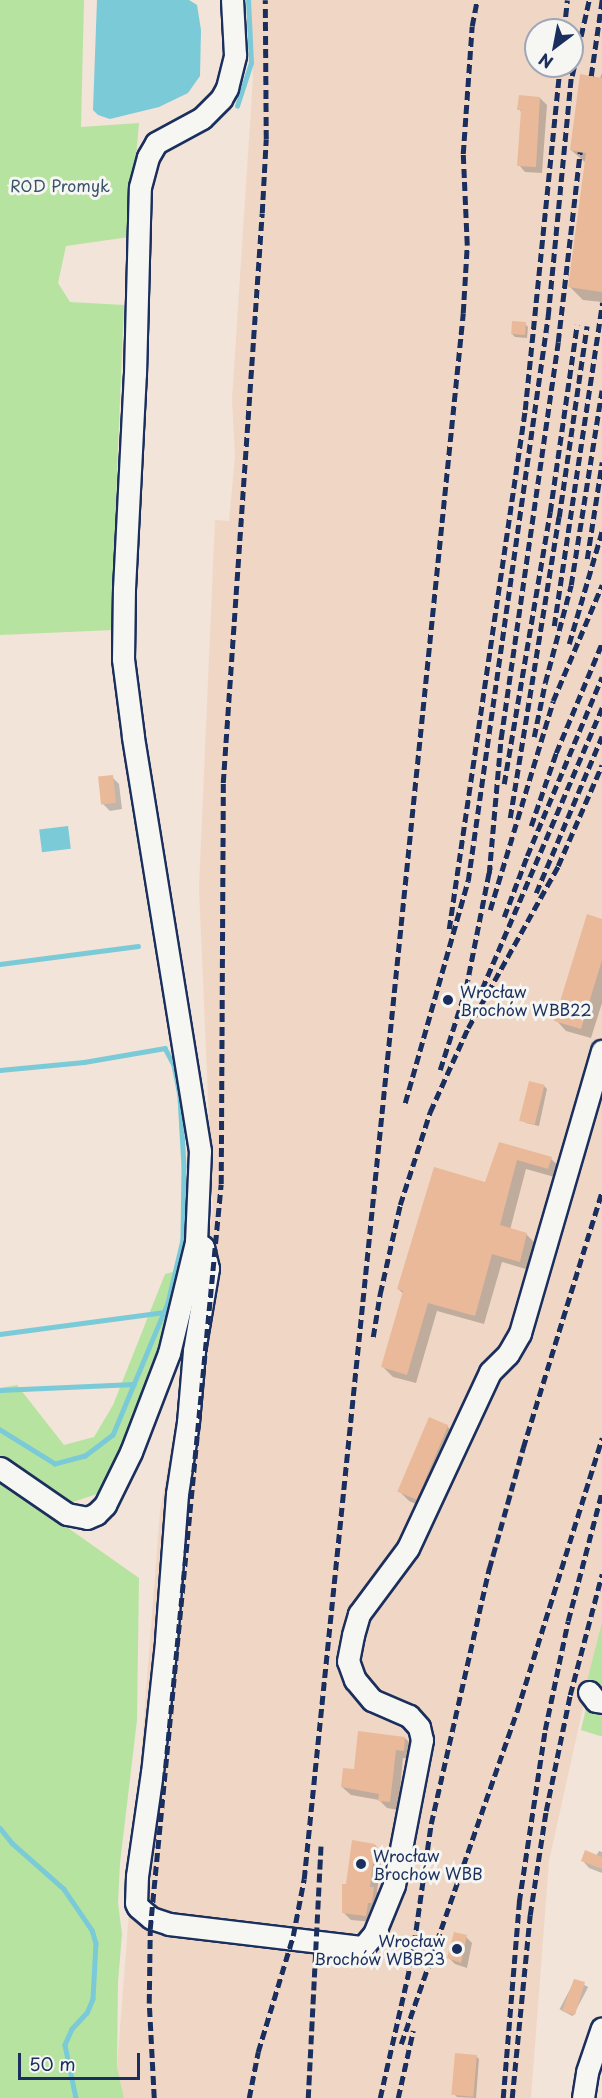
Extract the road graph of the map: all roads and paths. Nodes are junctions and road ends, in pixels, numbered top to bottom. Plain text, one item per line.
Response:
1 (232, 0) edge
2 (602, 1051) edge
3 (196, 1242) junction
4 (0, 1468) edge
5 (602, 2028) edge
6 (583, 2098) edge

1 - 3 street
2 - 3 street
3 - 4 street
5 - 6 street

